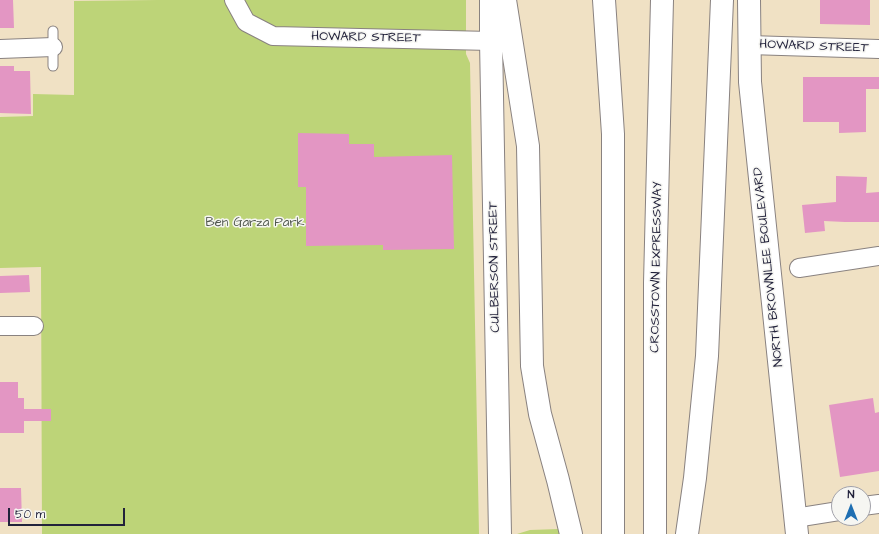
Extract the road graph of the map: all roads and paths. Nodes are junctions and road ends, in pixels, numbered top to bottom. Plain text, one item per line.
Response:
1 (234, 0) edge
2 (491, 0) edge
3 (505, 0) edge
4 (604, 0) edge
5 (616, 0) edge
6 (662, 0) edge
7 (713, 0) edge
8 (722, 0) edge
9 (749, 0) edge
10 (53, 39) joint
11 (491, 41) junction
12 (749, 45) junction
13 (0, 49) edge
14 (879, 49) edge
15 (53, 66) dead end
16 (613, 134) junction
17 (879, 256) edge
18 (711, 260) junction
19 (799, 268) dead end
20 (0, 326) edge
21 (34, 326) dead end
22 (831, 514) edge
23 (796, 526) edge
24 (500, 534) edge
25 (571, 534) edge
26 (613, 534) edge
27 (655, 534) edge
28 (687, 534) edge

1 - 11 street, HOWARD STREET
2 - 11 main road, CULBERSON STREET
3 - 25 main road
4 - 16 main road
5 - 16 main road
6 - 27 main road, CROSSTOWN EXPRESSWAY
7 - 18 main road
8 - 18 main road
9 - 12 main road, NORTH BROWNLEE BOULEVARD
10 - 13 street
10 - 15 lane
11 - 24 main road, CULBERSON STREET
12 - 14 street, HOWARD STREET
12 - 23 main road, NORTH BROWNLEE BOULEVARD
16 - 26 main road
17 - 19 street
18 - 28 main road
20 - 21 street
22 - 23 street

